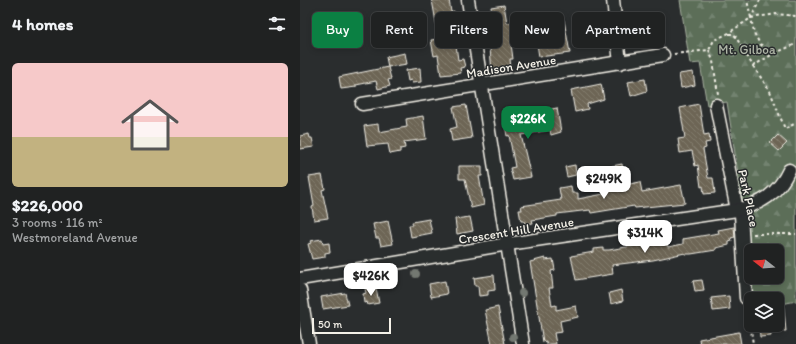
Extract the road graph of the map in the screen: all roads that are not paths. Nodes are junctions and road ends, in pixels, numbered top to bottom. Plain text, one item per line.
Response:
1 (468, 0) edge
2 (614, 0) edge
3 (663, 55) road end
4 (620, 64) junction
5 (482, 85) junction
6 (362, 104) dead end
7 (716, 105) road end
8 (789, 170) dead end
9 (737, 210) junction
10 (508, 244) junction
11 (300, 279) edge
12 (300, 290) edge
13 (746, 292) edge
14 (309, 344) edge
15 (523, 344) edge

1 - 5 street
2 - 4 street
3 - 4 street, Madison Avenue
4 - 5 street, Madison Avenue
5 - 6 street, Madison Avenue
5 - 10 street
7 - 9 street, Park Place
8 - 9 street, Crescent Hill Avenue
9 - 10 street, Crescent Hill Avenue
9 - 13 street, Park Place
10 - 11 street, Crescent Hill Avenue
10 - 15 street
12 - 14 street

